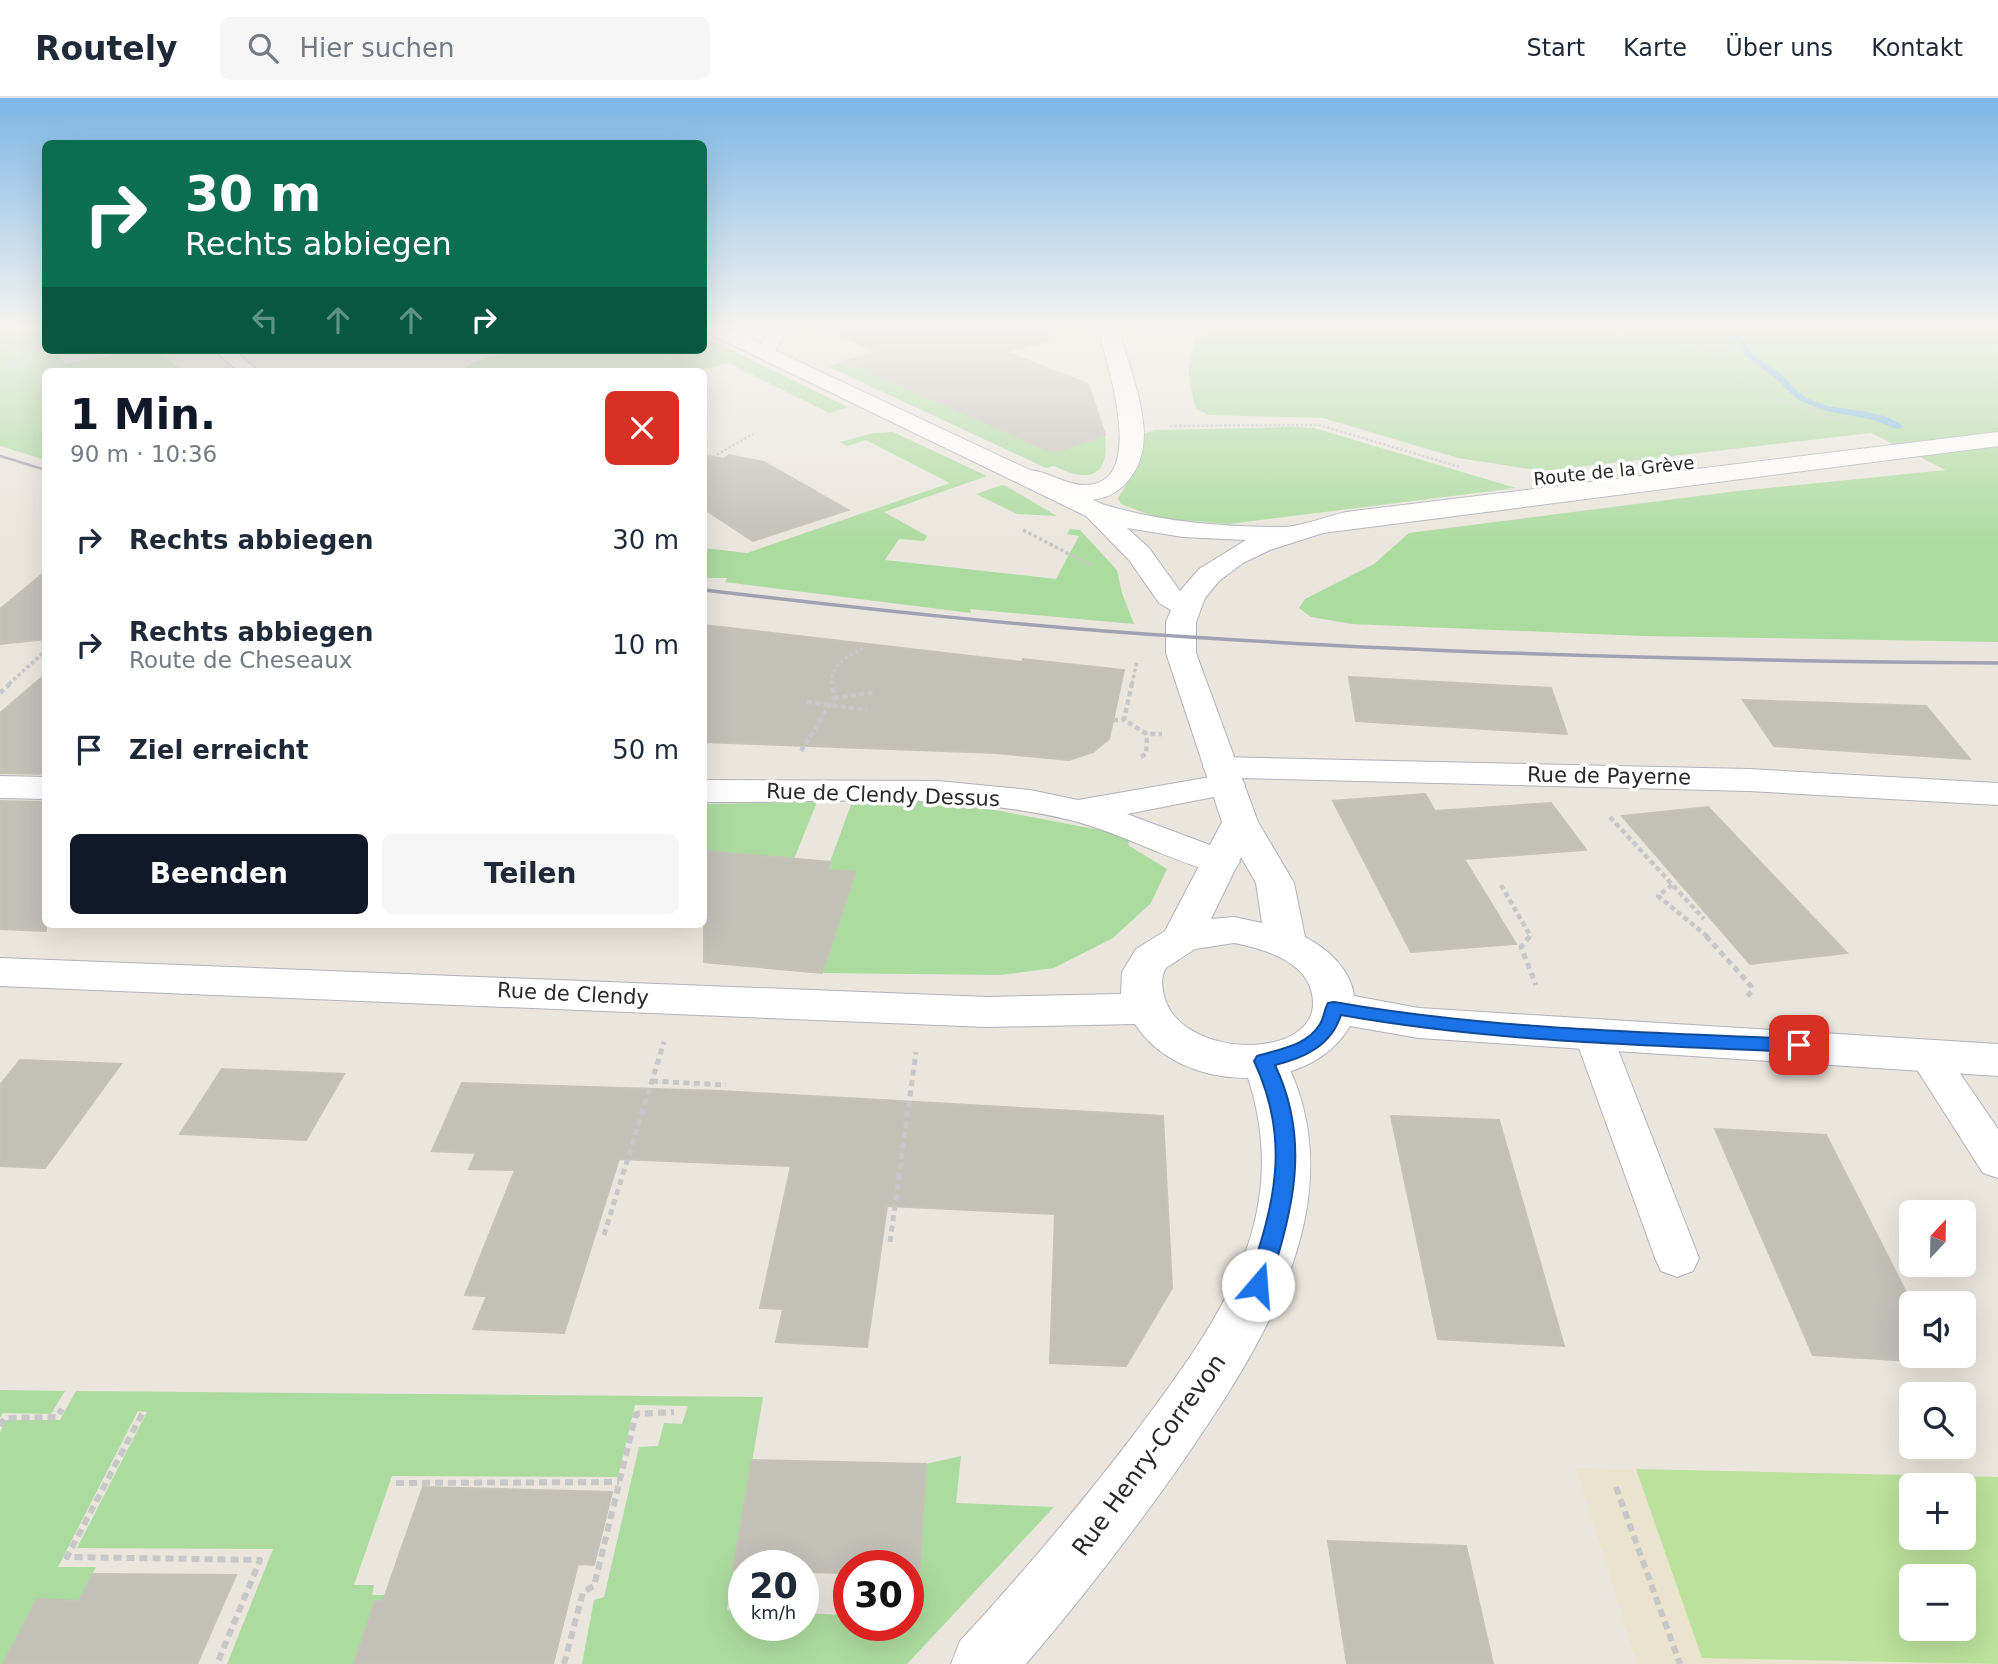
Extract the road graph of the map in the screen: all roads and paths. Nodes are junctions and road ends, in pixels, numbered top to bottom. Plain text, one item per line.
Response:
1 (865, 400) edge
2 (1125, 400) edge
3 (1783, 400) edge
4 (1843, 421) dead end
5 (1165, 426) dead end
6 (753, 434) dead end
7 (1998, 439) edge
8 (713, 457) dead end
9 (1460, 467) dead end
10 (1099, 499) junction
11 (1023, 530) dead end
12 (1287, 534) junction
13 (1095, 568) dead end
14 (1185, 606) junction
15 (863, 648) dead end
16 (42, 654) edge
17 (1148, 660) dead end
18 (875, 692) dead end
19 (0, 693) edge
20 (834, 698) junction
21 (807, 702) dead end
22 (828, 707) junction
23 (867, 710) dead end
24 (1113, 720) dead end
25 (1124, 720) junction
26 (1169, 734) dead end
27 (799, 755) dead end
28 (1551, 775) junction
29 (1224, 776) junction
30 (0, 788) edge
31 (42, 788) edge
32 (707, 791) edge
33 (1998, 793) edge
34 (1073, 809) junction
35 (1240, 822) junction
36 (1221, 862) junction
37 (1501, 885) dead end
38 (1672, 885) junction
39 (1704, 919) dead end
40 (1182, 937) junction
41 (1286, 943) junction
42 (0, 972) edge
43 (1531, 992) dead end
44 (1749, 995) dead end
45 (1334, 1008) junction
46 (1146, 1009) junction
47 (1594, 1037) junction
48 (665, 1038) dead end
49 (916, 1047) dead end
50 (1926, 1054) junction
51 (1998, 1060) edge
52 (1264, 1061) junction
53 (652, 1081) junction
54 (726, 1085) dead end
55 (1998, 1162) edge
56 (604, 1235) dead end
57 (890, 1242) dead end
58 (1677, 1258) dead end
59 (62, 1409) dead end
60 (674, 1412) dead end
61 (142, 1414) dead end
62 (0, 1426) edge
63 (620, 1482) junction
64 (396, 1483) dead end
65 (1616, 1487) dead end
66 (217, 1664) edge
67 (564, 1664) edge
68 (984, 1664) edge
69 (1680, 1664) edge

1 - 10 street
2 - 10 street
3 - 4 path
5 - 9 path
6 - 8 path
7 - 12 street, Route de la Grève
10 - 12 street
10 - 14 street
11 - 13 path
12 - 14 street, Route de la Grève
14 - 29 street
15 - 20 path
16 - 19 path
17 - 25 path
18 - 20 path
20 - 22 path
21 - 22 path
22 - 23 path
22 - 27 path
24 - 25 path
25 - 26 path
28 - 29 street, Rue de Payerne
28 - 33 street, Rue de Payerne
28 - 38 path
29 - 34 street, Rue de Payerne
29 - 35 street
30 - 31 street
32 - 34 street, Rue de Clendy Dessus
34 - 36 street, Rue de Clendy Dessus
35 - 36 street
35 - 41 street
36 - 40 street
37 - 43 path
38 - 39 path
38 - 44 path
40 - 41 street
40 - 46 street
41 - 45 street
42 - 46 street, Rue de Clendy
45 - 47 street
45 - 52 street
46 - 52 street
47 - 50 street
47 - 58 lane
48 - 53 path
49 - 57 path
50 - 51 street
50 - 55 lane
52 - 68 street, Rue Henry-Correvon
53 - 54 path
53 - 56 path
59 - 62 path
60 - 63 path
61 - 66 path
63 - 64 path
63 - 67 path
65 - 69 path

